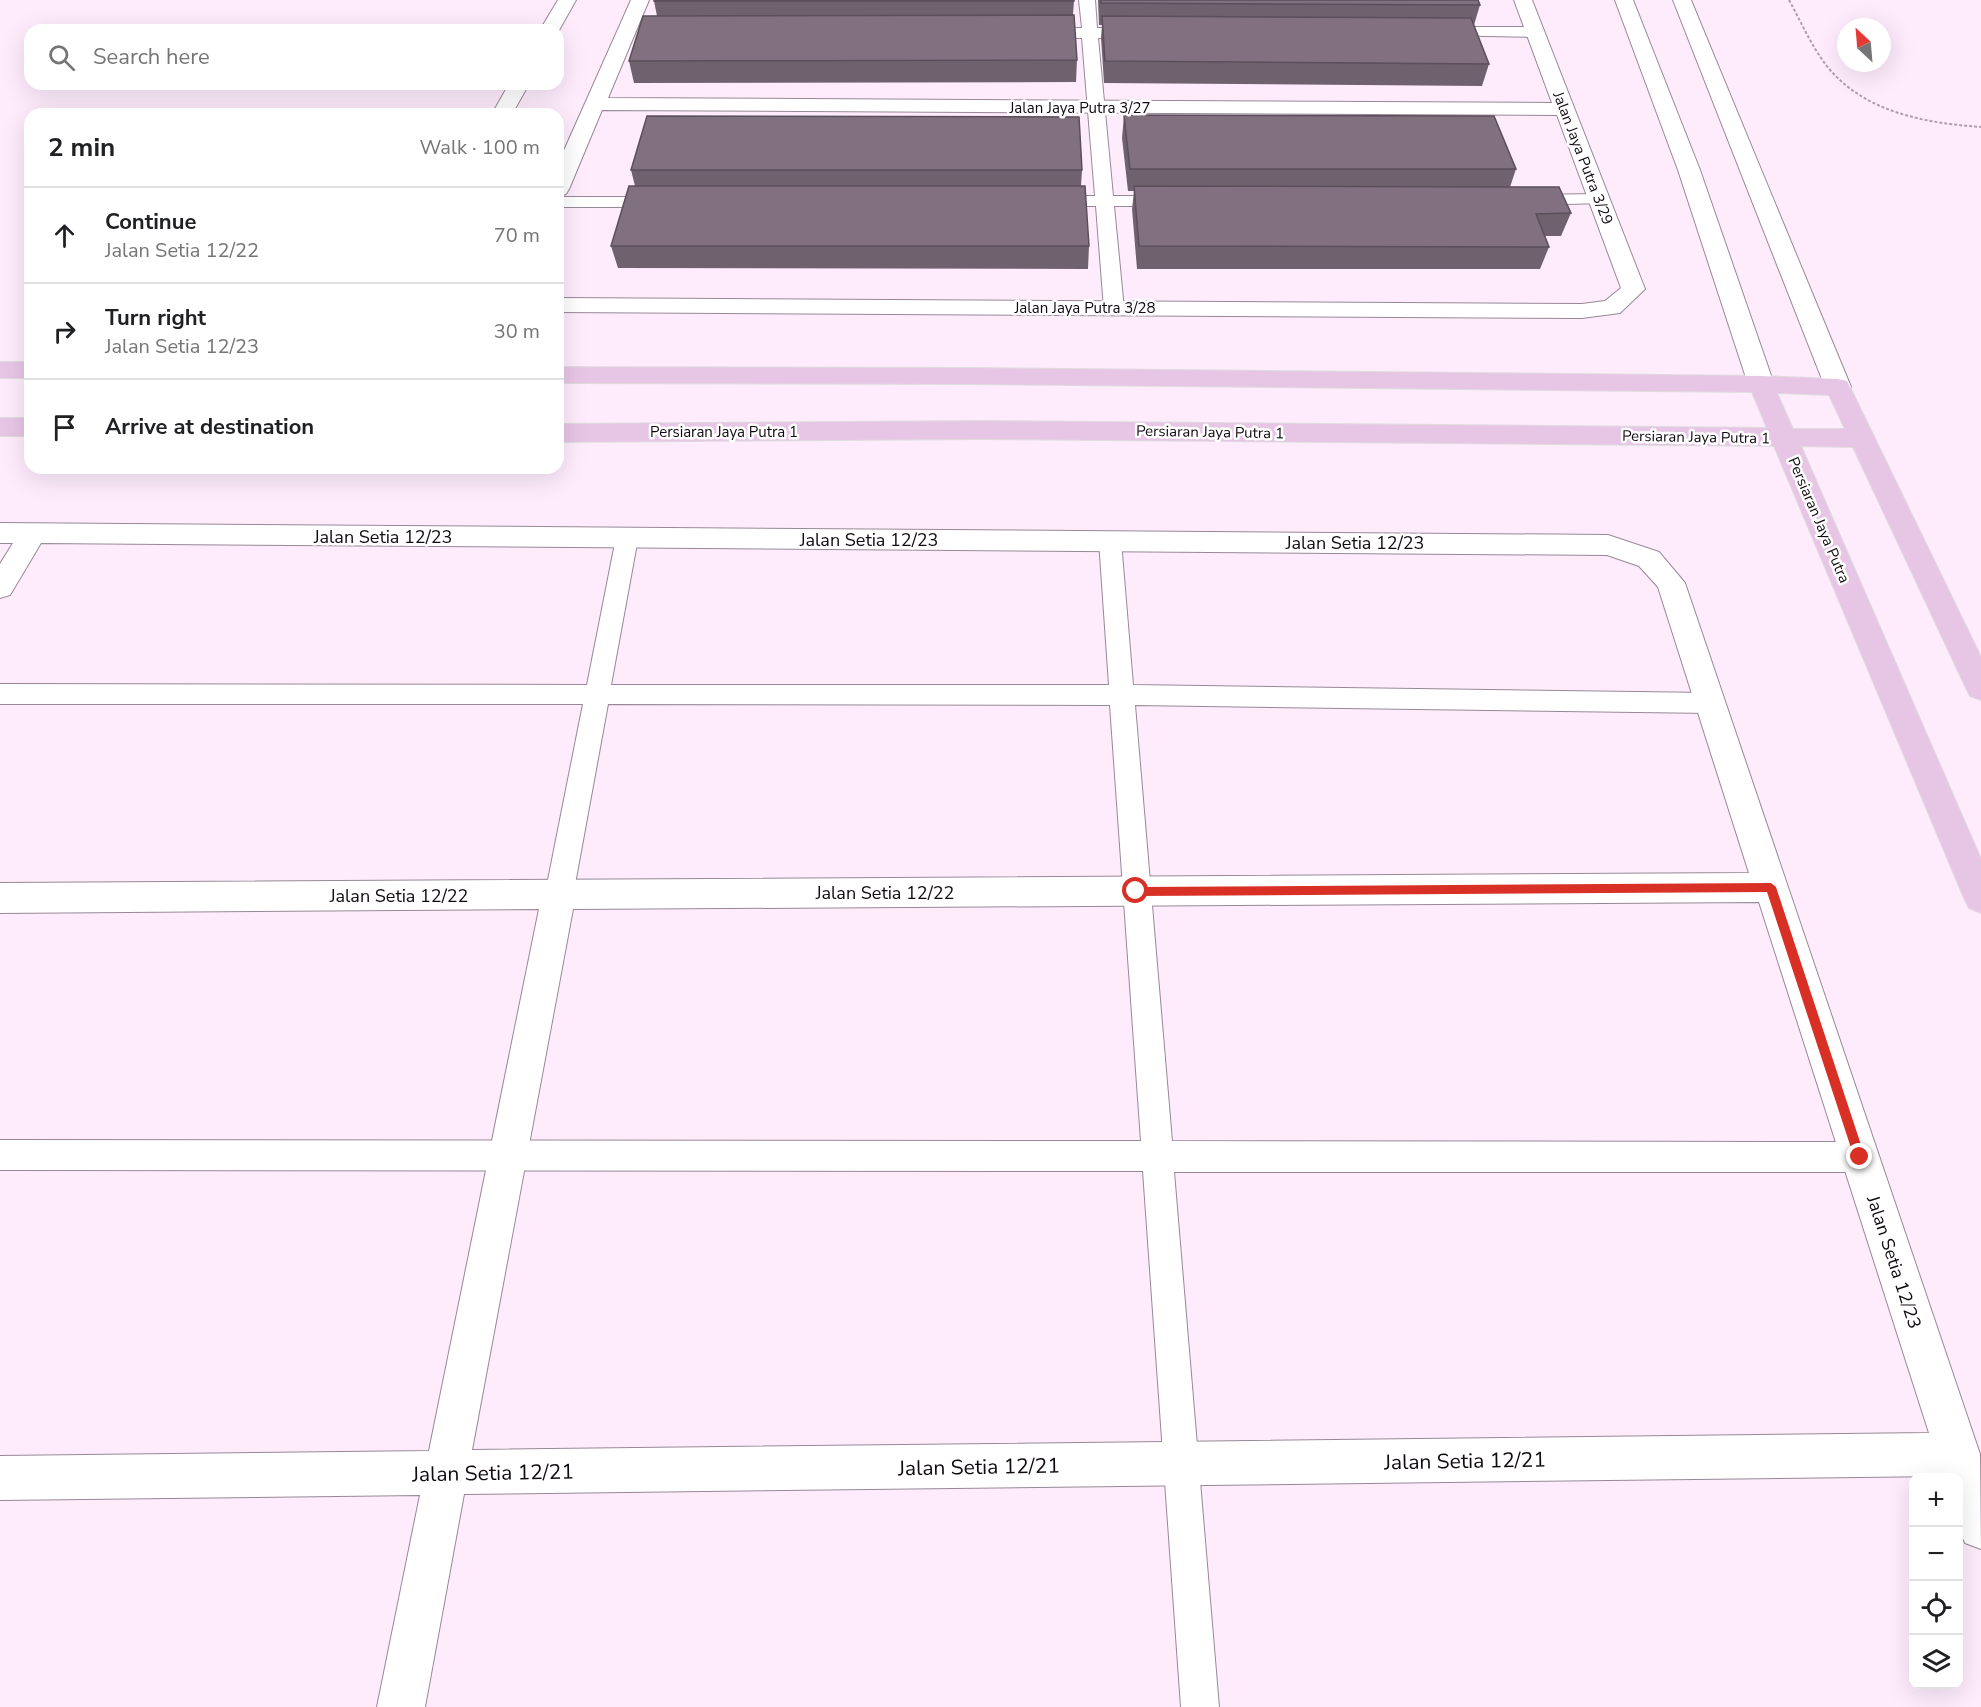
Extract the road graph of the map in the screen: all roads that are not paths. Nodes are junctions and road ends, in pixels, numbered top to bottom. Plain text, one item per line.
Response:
1 (567, 0) edge
2 (640, 0) edge
3 (1087, 0) edge
4 (1523, 0) edge
5 (1624, 0) edge
6 (1683, 0) edge
7 (553, 24) edge
8 (1425, 32) edge
9 (1533, 32) junction
10 (624, 33) junction
11 (648, 33) edge
12 (1018, 33) edge
13 (1090, 33) junction
14 (1150, 33) edge
15 (516, 90) edge
16 (597, 104) junction
17 (505, 108) edge
18 (1096, 108) junction
19 (1564, 109) junction
20 (564, 176) edge
21 (1599, 199) junction
22 (1505, 200) edge
23 (1033, 201) edge
24 (1105, 201) junction
25 (1187, 201) edge
26 (564, 202) edge
27 (677, 202) edge
28 (564, 305) edge
29 (1612, 308) joint
30 (1114, 309) junction
31 (0, 370) edge
32 (24, 370) edge
33 (564, 375) edge
34 (1761, 384) junction
35 (1838, 387) junction
36 (0, 427) edge
37 (24, 427) edge
38 (564, 433) edge
39 (1784, 438) junction
40 (1862, 438) junction
41 (0, 533) edge
42 (32, 534) junction
43 (627, 538) junction
44 (1110, 542) junction
45 (0, 588) edge
46 (1981, 688) edge
47 (0, 694) edge
48 (598, 694) junction
49 (1122, 695) junction
50 (1711, 703) junction
51 (1771, 887) junction
52 (1136, 891) junction
53 (559, 895) junction
54 (0, 898) edge
55 (1981, 898) edge
56 (0, 1155) edge
57 (508, 1156) junction
58 (1157, 1157) junction
59 (1860, 1157) junction
60 (1958, 1455) junction
61 (1181, 1465) junction
62 (447, 1473) junction
63 (0, 1478) edge
64 (1981, 1527) edge
65 (401, 1707) edge
66 (1200, 1707) edge

1 - 7 street
2 - 10 street
3 - 13 lane
4 - 9 street, Jalan Jaya Putra 3/29
5 - 34 street, Persiaran Jaya Putra
6 - 35 street
8 - 9 lane
9 - 19 street, Jalan Jaya Putra 3/29
10 - 11 lane
10 - 16 street
12 - 13 lane
13 - 14 lane
13 - 18 lane
15 - 17 street
16 - 18 street, Jalan Jaya Putra 3/27
16 - 20 street
18 - 19 street, Jalan Jaya Putra 3/27
18 - 24 lane
19 - 21 street, Jalan Jaya Putra 3/29
21 - 22 lane
21 - 29 street, Jalan Jaya Putra 3/29
23 - 24 lane
24 - 25 lane
24 - 30 lane
26 - 27 lane
28 - 30 street, Jalan Jaya Putra 3/28
29 - 30 street, Jalan Jaya Putra 3/28
31 - 32 main road
33 - 34 main road
34 - 35 main road
34 - 39 main road, Persiaran Jaya Putra
35 - 40 main road
36 - 37 main road
38 - 39 main road, Persiaran Jaya Putra 1
39 - 40 main road, Persiaran Jaya Putra 1
39 - 55 main road, Persiaran Jaya Putra
40 - 46 main road
41 - 42 street, Jalan Setia 12/23
42 - 43 street, Jalan Setia 12/23
42 - 45 street
43 - 44 street, Jalan Setia 12/23
43 - 48 lane
44 - 49 lane
44 - 50 street, Jalan Setia 12/23
47 - 48 lane
48 - 49 lane
48 - 53 lane
49 - 50 lane
49 - 52 lane
50 - 51 street, Jalan Setia 12/23
51 - 52 street, Jalan Setia 12/22
51 - 59 street, Jalan Setia 12/23
52 - 53 street, Jalan Setia 12/22
52 - 58 lane
53 - 54 street, Jalan Setia 12/22
53 - 57 street
56 - 57 lane
57 - 58 lane
57 - 62 street
58 - 59 lane
58 - 61 lane
59 - 60 street, Jalan Setia 12/23
60 - 61 street, Jalan Setia 12/21
60 - 64 street, Jalan Setia 12/23
61 - 62 street, Jalan Setia 12/21
61 - 66 lane
62 - 63 street, Jalan Setia 12/21
62 - 65 street

